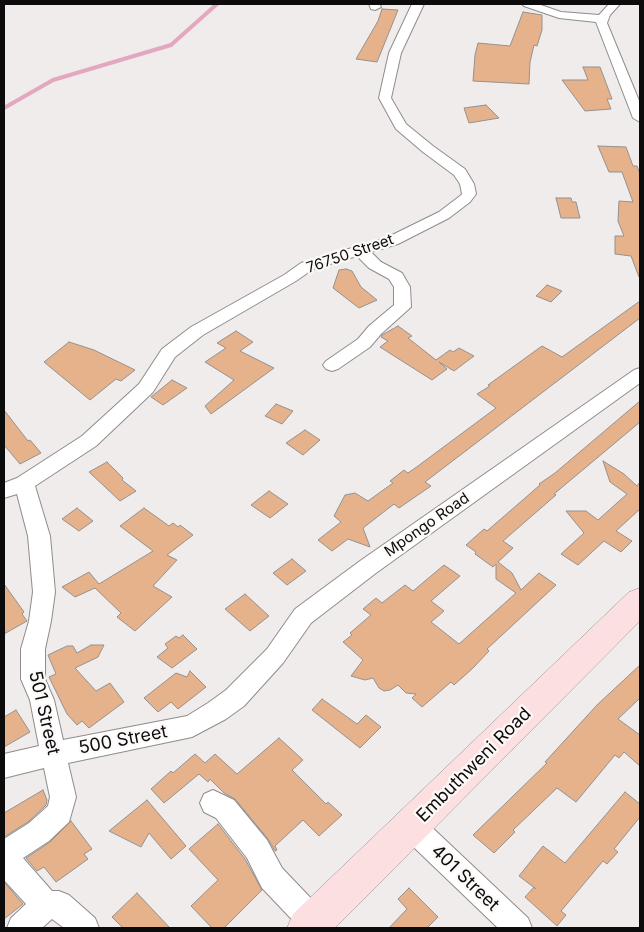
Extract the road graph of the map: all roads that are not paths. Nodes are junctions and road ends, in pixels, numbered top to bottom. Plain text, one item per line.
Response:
1 (418, 4) edge
2 (528, 4) edge
3 (615, 4) edge
4 (602, 19) junction
5 (639, 110) edge
6 (360, 250) junction
7 (332, 365) dead end
8 (640, 374) edge
9 (14, 487) edge
10 (640, 601) edge
11 (235, 698) joint
12 (53, 754) junction
13 (4, 766) edge
14 (212, 803) dead end
15 (412, 827) junction
16 (46, 905) junction
17 (310, 925) edge
18 (21, 928) edge
19 (85, 928) edge
20 (518, 928) edge

1 - 6 street, 76750 Street
2 - 4 street
3 - 4 street
4 - 5 street
6 - 7 street
6 - 9 street, 76750 Street
8 - 11 street, Mpongo Road
9 - 12 street, 501 Street
10 - 15 street, Embuthweni Road
11 - 12 street, 500 Street
12 - 13 street, 500 Street
12 - 16 street, 501 Street
14 - 17 street
15 - 17 street, Embuthweni Road
15 - 20 street, 401 Street
16 - 18 street
16 - 19 street

